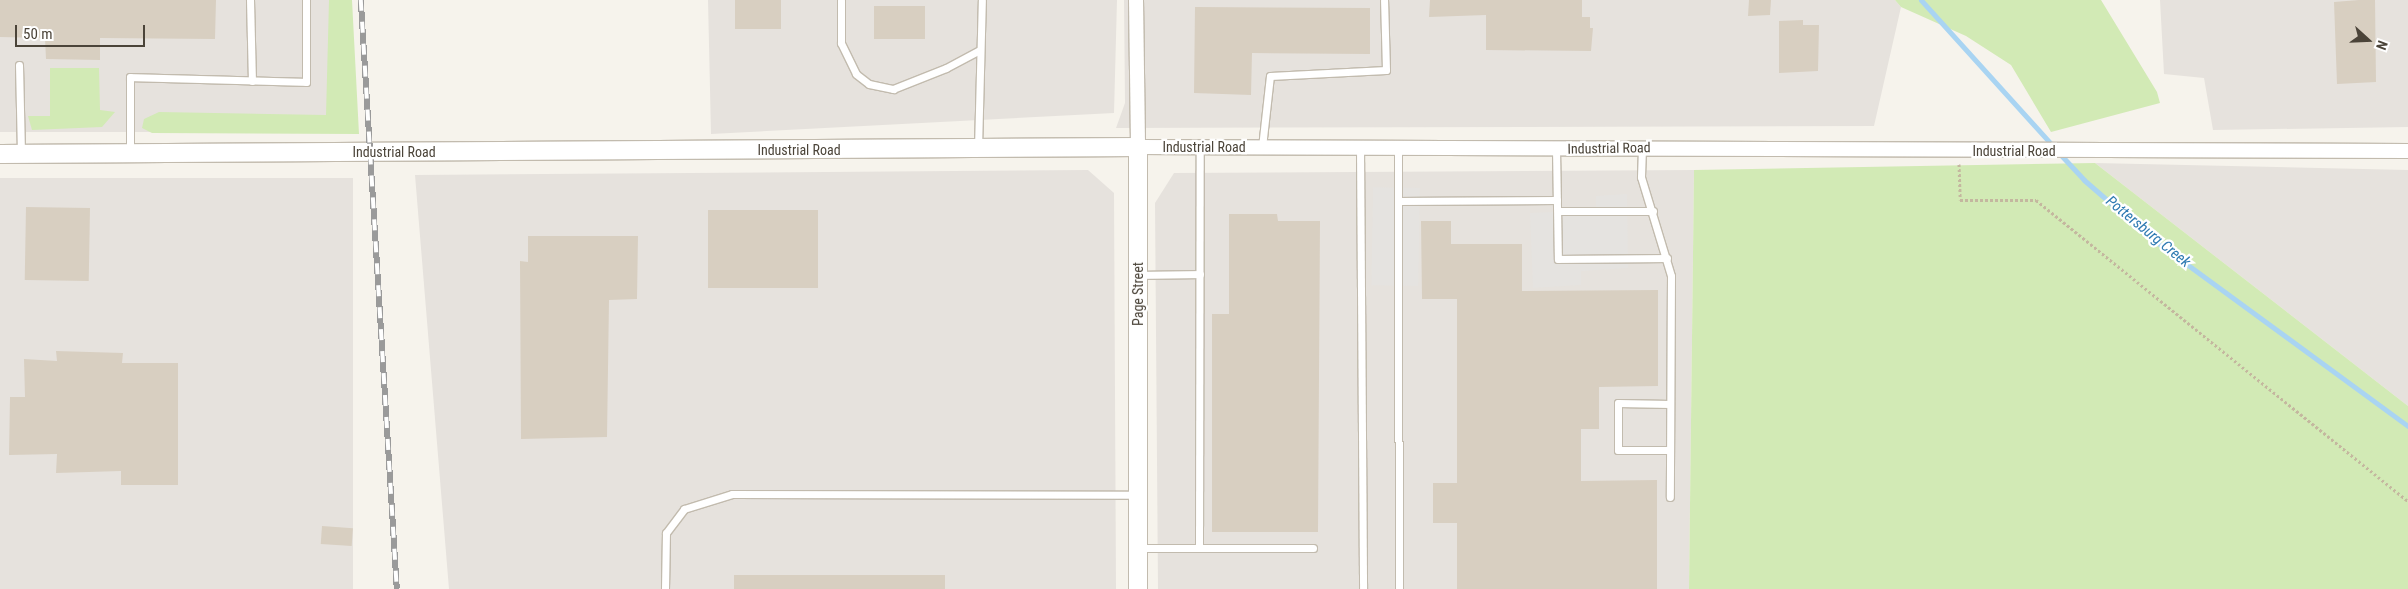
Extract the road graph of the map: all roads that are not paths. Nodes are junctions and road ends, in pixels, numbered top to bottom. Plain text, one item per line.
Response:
1 (250, 0) edge
2 (306, 0) edge
3 (841, 0) edge
4 (982, 0) edge
5 (1136, 0) edge
6 (1384, 0) edge
7 (980, 50) junction
8 (19, 65) dead end
9 (252, 81) junction
10 (1138, 147) junction
11 (1200, 147) junction
12 (1262, 147) junction
13 (1360, 148) junction
14 (1398, 148) junction
15 (1642, 148) junction
16 (978, 149) junction
17 (1556, 149) junction
18 (2408, 151) edge
19 (130, 153) junction
20 (0, 154) edge
21 (21, 154) junction
22 (1557, 200) junction
23 (1398, 201) junction
24 (1558, 211) junction
25 (1653, 211) junction
26 (1667, 258) junction
27 (1200, 274) junction
28 (1138, 275) junction
29 (1670, 404) junction
30 (1670, 450) junction
31 (1138, 495) junction
32 (1670, 497) dead end
33 (1138, 548) junction
34 (1199, 548) junction
35 (1313, 548) dead end
36 (666, 589) edge
37 (1138, 589) edge
38 (1362, 589) edge
39 (1399, 589) edge

1 - 9 lane
2 - 9 lane
3 - 7 lane
4 - 7 lane
5 - 10 street, Page Street
6 - 12 lane
7 - 16 lane
8 - 21 lane
9 - 19 lane
10 - 11 street, Industrial Road
10 - 16 street, Industrial Road
10 - 28 street, Page Street
11 - 12 street, Industrial Road
11 - 27 lane
12 - 13 street, Industrial Road
13 - 14 street, Industrial Road
13 - 38 lane
14 - 17 street, Industrial Road
14 - 23 lane
15 - 17 street, Industrial Road
15 - 18 street, Industrial Road
15 - 25 lane
16 - 19 street, Industrial Road
17 - 22 lane
19 - 21 street, Industrial Road
20 - 21 street, Industrial Road
22 - 23 lane
22 - 24 lane
23 - 39 lane
24 - 25 lane
24 - 26 lane
25 - 26 lane
26 - 29 lane
27 - 28 lane
27 - 34 lane
28 - 31 street, Page Street
29 - 30 lane
29 - 30 lane
30 - 32 lane
31 - 33 street, Page Street
31 - 36 lane
33 - 34 lane
33 - 37 street, Page Street
34 - 35 lane

